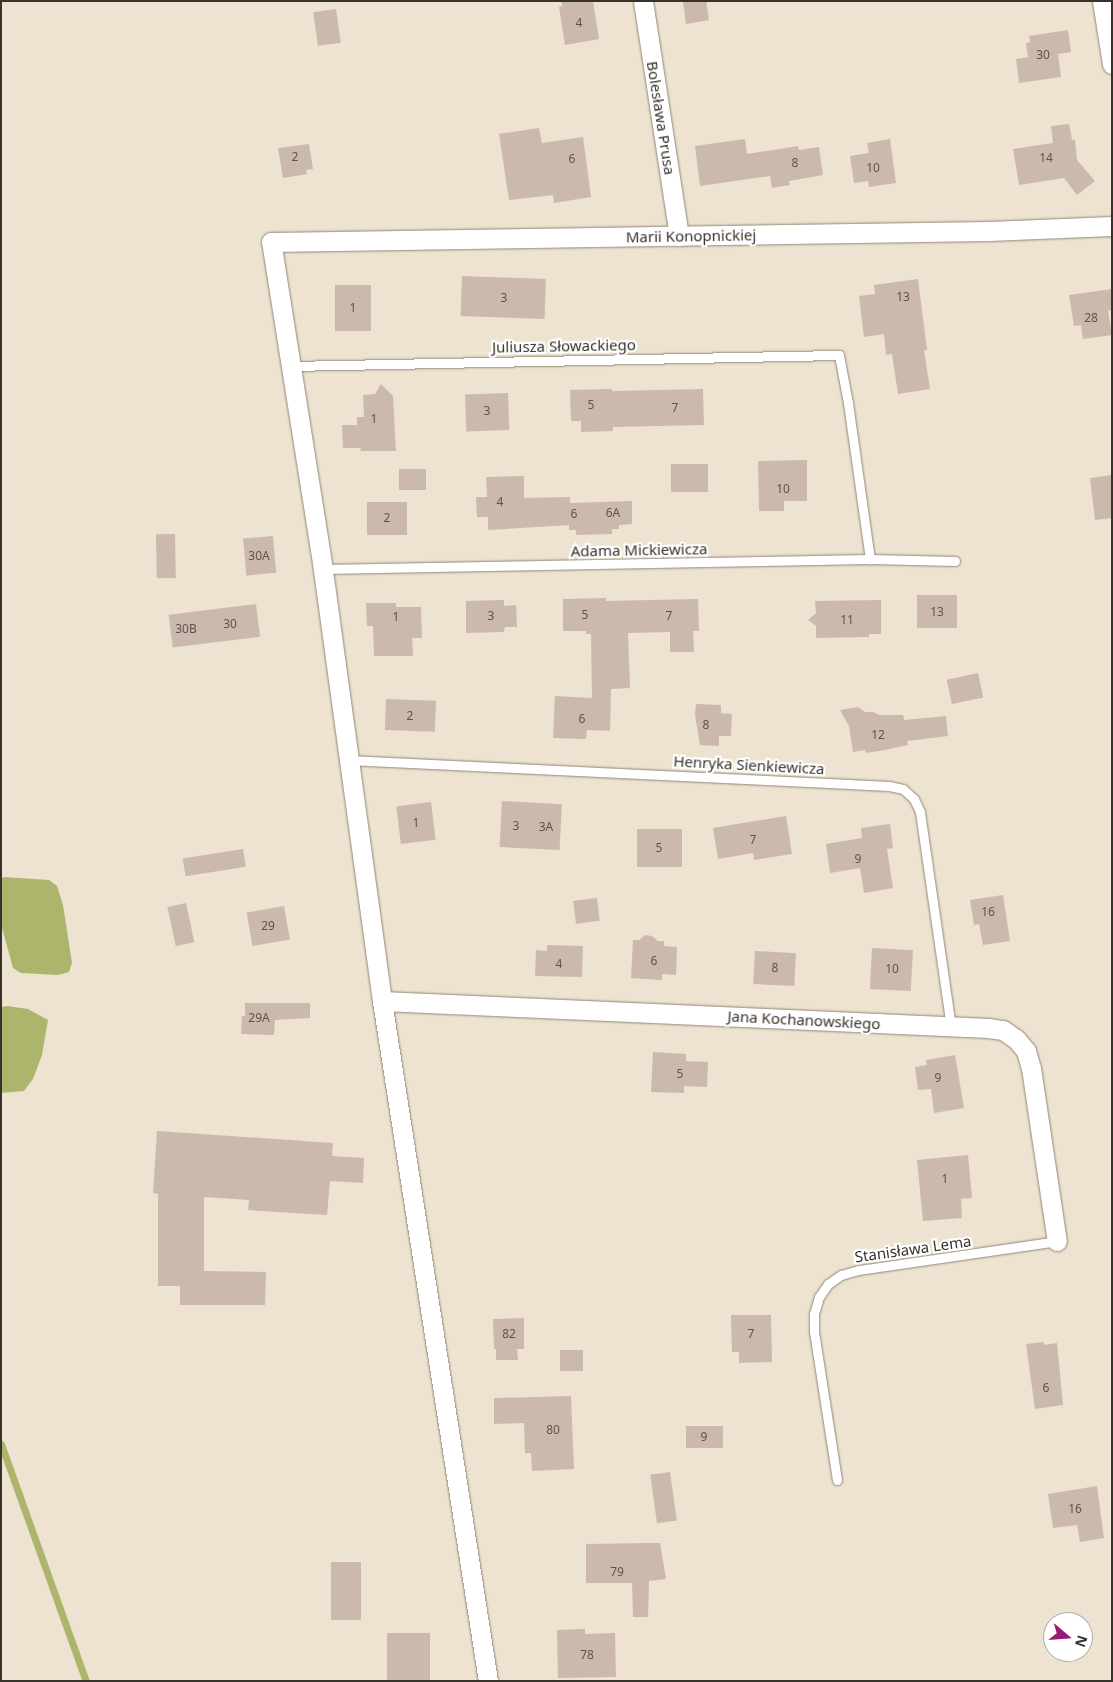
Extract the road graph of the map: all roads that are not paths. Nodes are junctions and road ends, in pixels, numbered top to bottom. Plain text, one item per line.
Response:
1 (643, 1) edge
2 (1102, 1) edge
3 (1112, 64) edge
4 (1112, 226) edge
5 (679, 236) junction
6 (289, 366) junction
7 (870, 559) junction
8 (955, 561) dead end
9 (322, 569) junction
10 (348, 760) junction
11 (382, 1001) junction
12 (951, 1026) junction
13 (1057, 1241) joint
14 (837, 1480) dead end
15 (488, 1681) edge

1 - 5 street, Bolesława Prusa
2 - 3 street
4 - 5 street, Marii Konopnickiej
5 - 6 street, Marii Konopnickiej
6 - 7 lane, Juliusza Słowackiego
6 - 9 street
7 - 8 lane, Adama Mickiewicza
7 - 9 lane, Adama Mickiewicza
9 - 10 street
10 - 11 street
10 - 12 lane, Henryka Sienkiewicza
11 - 12 street, Jana Kochanowskiego
11 - 15 street
12 - 13 street, Jana Kochanowskiego
13 - 14 lane, Stanisława Lema

